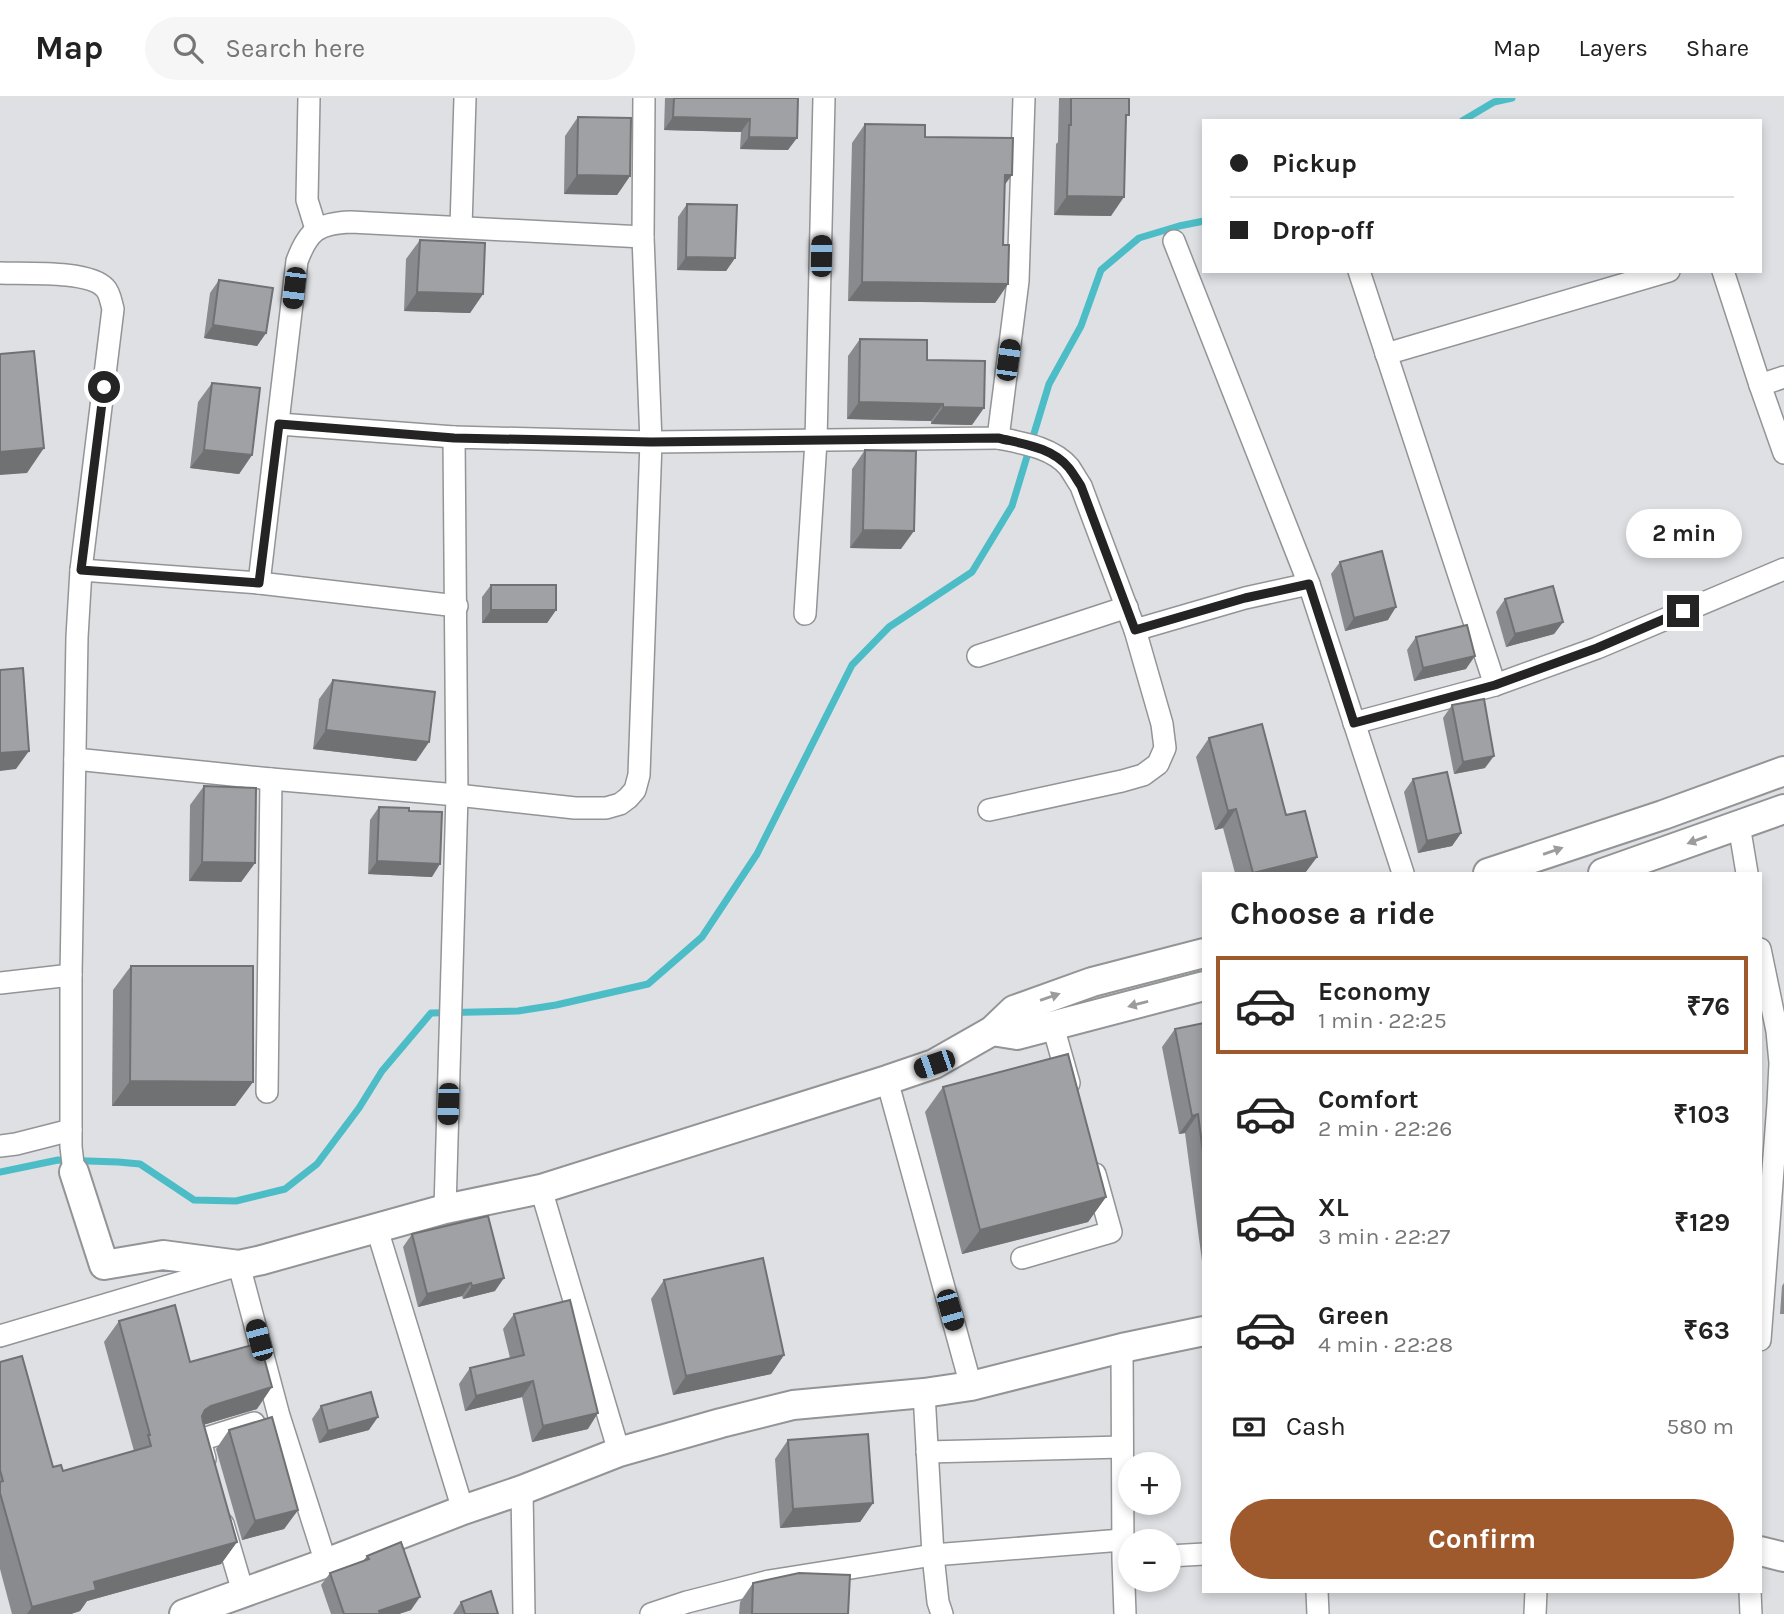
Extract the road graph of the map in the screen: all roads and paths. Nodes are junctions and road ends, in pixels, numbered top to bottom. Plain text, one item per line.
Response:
1 (309, 98) edge
2 (465, 98) edge
3 (644, 98) edge
4 (824, 98) edge
5 (1024, 98) edge
6 (461, 227) junction
7 (316, 229) junction
8 (643, 237) junction
9 (1174, 241) dead end
10 (0, 273) edge
11 (1360, 273) edge
12 (1662, 273) edge
13 (1724, 273) edge
14 (1386, 354) junction
15 (1784, 377) edge
16 (1760, 385) junction
17 (279, 424) junction
18 (454, 438) junction
19 (1002, 439) junction
20 (817, 441) junction
21 (651, 442) junction
22 (1784, 453) edge
23 (1784, 569) edge
24 (81, 570) junction
25 (259, 583) junction
26 (1309, 584) junction
27 (457, 606) junction
28 (1127, 607) junction
29 (805, 614) dead end
30 (1135, 630) junction
31 (978, 656) dead end
32 (1495, 685) junction
33 (1354, 723) junction
34 (75, 759) junction
35 (1784, 771) edge
36 (271, 779) junction
37 (457, 795) junction
38 (1784, 809) edge
39 (989, 810) dead end
40 (1739, 825) junction
41 (1590, 839) junction
42 (1403, 872) edge
43 (1491, 872) edge
44 (1602, 872) edge
45 (1605, 872) edge
46 (1747, 872) edge
47 (1202, 954) edge
48 (1762, 959) edge
49 (71, 975) junction
50 (0, 983) edge
51 (1202, 987) edge
52 (1053, 1026) junction
53 (992, 1031) junction
54 (887, 1080) junction
55 (267, 1092) dead end
56 (1074, 1098) edge
57 (0, 1146) edge
58 (72, 1150) junction
59 (1091, 1158) edge
60 (541, 1189) junction
61 (445, 1209) junction
62 (377, 1229) junction
63 (1022, 1258) dead end
64 (239, 1265) junction
65 (1762, 1314) edge
66 (1202, 1331) edge
67 (0, 1336) edge
68 (1122, 1348) junction
69 (971, 1386) junction
70 (923, 1393) junction
71 (279, 1416) junction
72 (1122, 1447) junction
73 (619, 1452) junction
74 (927, 1452) junction
75 (210, 1478) edge
76 (522, 1490) junction
77 (218, 1503) edge
78 (463, 1510) junction
79 (1124, 1529) edge
80 (1762, 1552) edge
81 (1118, 1553) edge
82 (1202, 1554) edge
83 (933, 1555) junction
84 (1181, 1555) edge
85 (1784, 1557) edge
86 (326, 1563) junction
87 (243, 1592) junction
88 (1125, 1592) edge
89 (1317, 1593) edge
90 (1536, 1593) edge
91 (1750, 1593) edge
92 (687, 1608) edge
93 (184, 1614) edge
94 (524, 1614) edge
95 (652, 1614) edge
96 (942, 1614) edge
97 (1125, 1614) edge
98 (1318, 1614) edge
99 (1535, 1614) edge
100 (1751, 1614) edge

1 - 7 street
2 - 6 street
3 - 8 street
4 - 20 street
5 - 19 street
6 - 7 street
6 - 8 street
7 - 17 street
8 - 21 street
9 - 26 street
10 - 24 street
11 - 14 street
12 - 14 street
13 - 16 street
14 - 32 street
15 - 16 street
16 - 22 street
17 - 18 street
17 - 25 street
18 - 21 street
18 - 27 street
19 - 20 street
19 - 28 street
20 - 21 street
20 - 29 street
21 - 37 street
23 - 32 street
24 - 25 street
24 - 34 street
25 - 27 street
26 - 30 street
26 - 33 street
27 - 37 street
28 - 30 street
28 - 31 street
30 - 39 street
32 - 33 street
33 - 42 street
34 - 36 street
34 - 49 street
35 - 41 street
36 - 37 street
36 - 55 street
37 - 61 street
38 - 40 street
40 -> 45 street
40 - 46 street
43 -> 41 street
41 - 44 street
53 -> 47 street
48 - 65 street
49 - 50 street
49 - 58 street
51 -> 52 street
52 - 53 street
52 - 56 street
53 - 54 street
54 - 60 street
54 - 69 street
57 - 58 street
58 - 64 street
59 - 63 street
60 - 61 street
60 - 73 street
61 - 62 street
62 - 64 street
62 - 78 street
64 - 67 street
64 - 71 street
66 - 68 street
68 - 69 street
68 - 72 street
69 - 70 street
70 - 73 street
70 - 74 street
71 - 75 street
71 - 86 street
72 - 74 street
72 - 79 street
73 - 76 street
74 - 83 street
76 - 78 street
76 - 94 street
77 - 87 street
78 - 86 street
80 - 85 street
81 - 83 street
82 - 84 street
83 - 92 street
83 - 96 street
86 - 87 street
87 - 93 street
88 - 97 street
89 - 98 street
90 - 99 street
91 - 100 street
92 - 95 street

